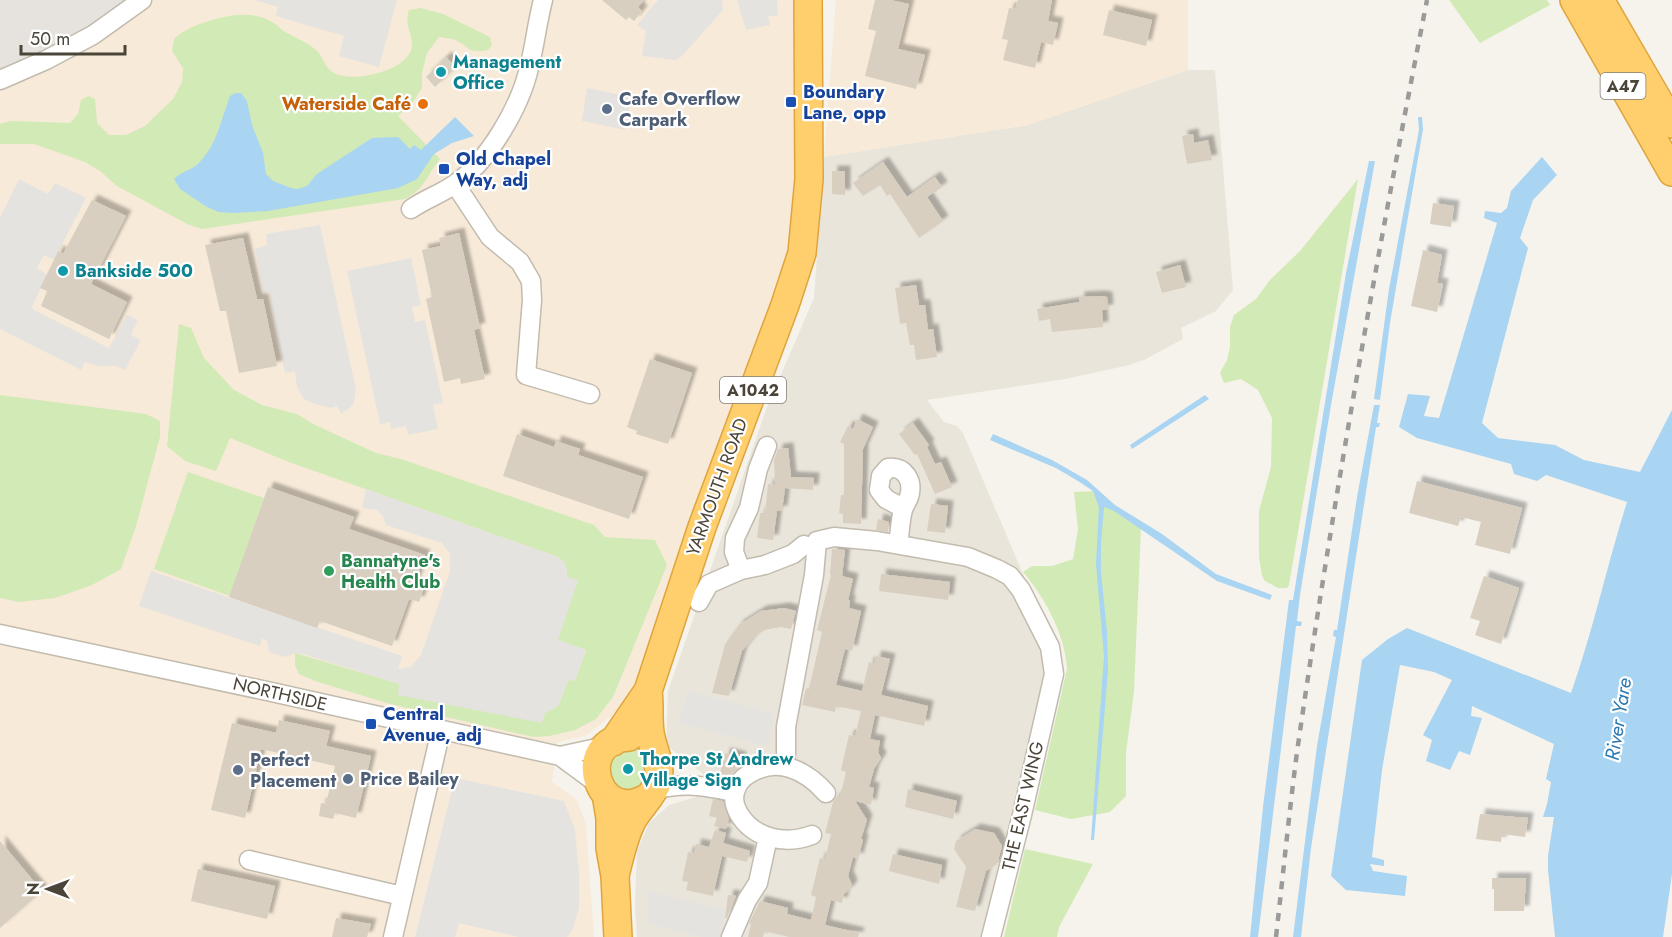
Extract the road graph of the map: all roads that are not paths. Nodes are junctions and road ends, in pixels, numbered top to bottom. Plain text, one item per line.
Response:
1 (142, 0) edge
2 (543, 0) edge
3 (808, 0) edge
4 (1574, 0) edge
5 (1600, 0) edge
6 (0, 80) edge
7 (1672, 124) edge
8 (1672, 172) edge
9 (455, 184) junction
10 (411, 209) dead end
11 (590, 394) dead end
12 (766, 446) dead end
13 (903, 508) dead end
14 (811, 543) junction
15 (898, 544) junction
16 (741, 570) junction
17 (699, 602) dead end
18 (0, 634) edge
19 (648, 691) junction
20 (441, 730) junction
21 (609, 744) junction
22 (655, 752) junction
23 (560, 756) junction
24 (783, 765) junction
25 (700, 785) junction
26 (602, 789) junction
27 (735, 792) junction
28 (826, 793) dead end
29 (651, 794) junction
30 (812, 835) dead end
31 (768, 837) junction
32 (249, 860) dead end
33 (615, 876) junction
34 (402, 896) junction
35 (393, 937) edge
36 (618, 937) edge
37 (731, 937) edge
38 (991, 937) edge

1 - 6 street
2 - 9 street
3 - 19 highway, YARMOUTH ROAD / A1042
4 - 8 highway, A47
5 - 7 highway, A47
9 - 10 street
9 - 11 street
12 - 16 street
13 - 15 street
14 - 15 street
14 - 16 street
14 - 24 street
15 - 38 street, THE EAST WING
16 - 17 street
18 - 20 street, NORTHSIDE
19 - 21 highway, YARMOUTH ROAD / A1042
19 - 22 highway, YARMOUTH ROAD / A1042
20 - 23 street, NORTHSIDE
20 - 34 street
21 - 22 highway
21 - 23 street, NORTHSIDE
21 - 26 highway, YARMOUTH ROAD / A1042
22 - 25 street
22 - 29 highway, YARMOUTH ROAD / A1042
23 - 26 street, NORTHSIDE
24 - 27 street
24 - 28 street
25 - 27 street
25 - 29 street
26 - 29 highway
26 - 33 highway, YARMOUTH ROAD / A1042
27 - 31 street
29 - 33 highway, YARMOUTH ROAD / A1042
30 - 31 street
31 - 37 street
32 - 34 street
33 - 36 highway, YARMOUTH ROAD / A1042
34 - 35 street

